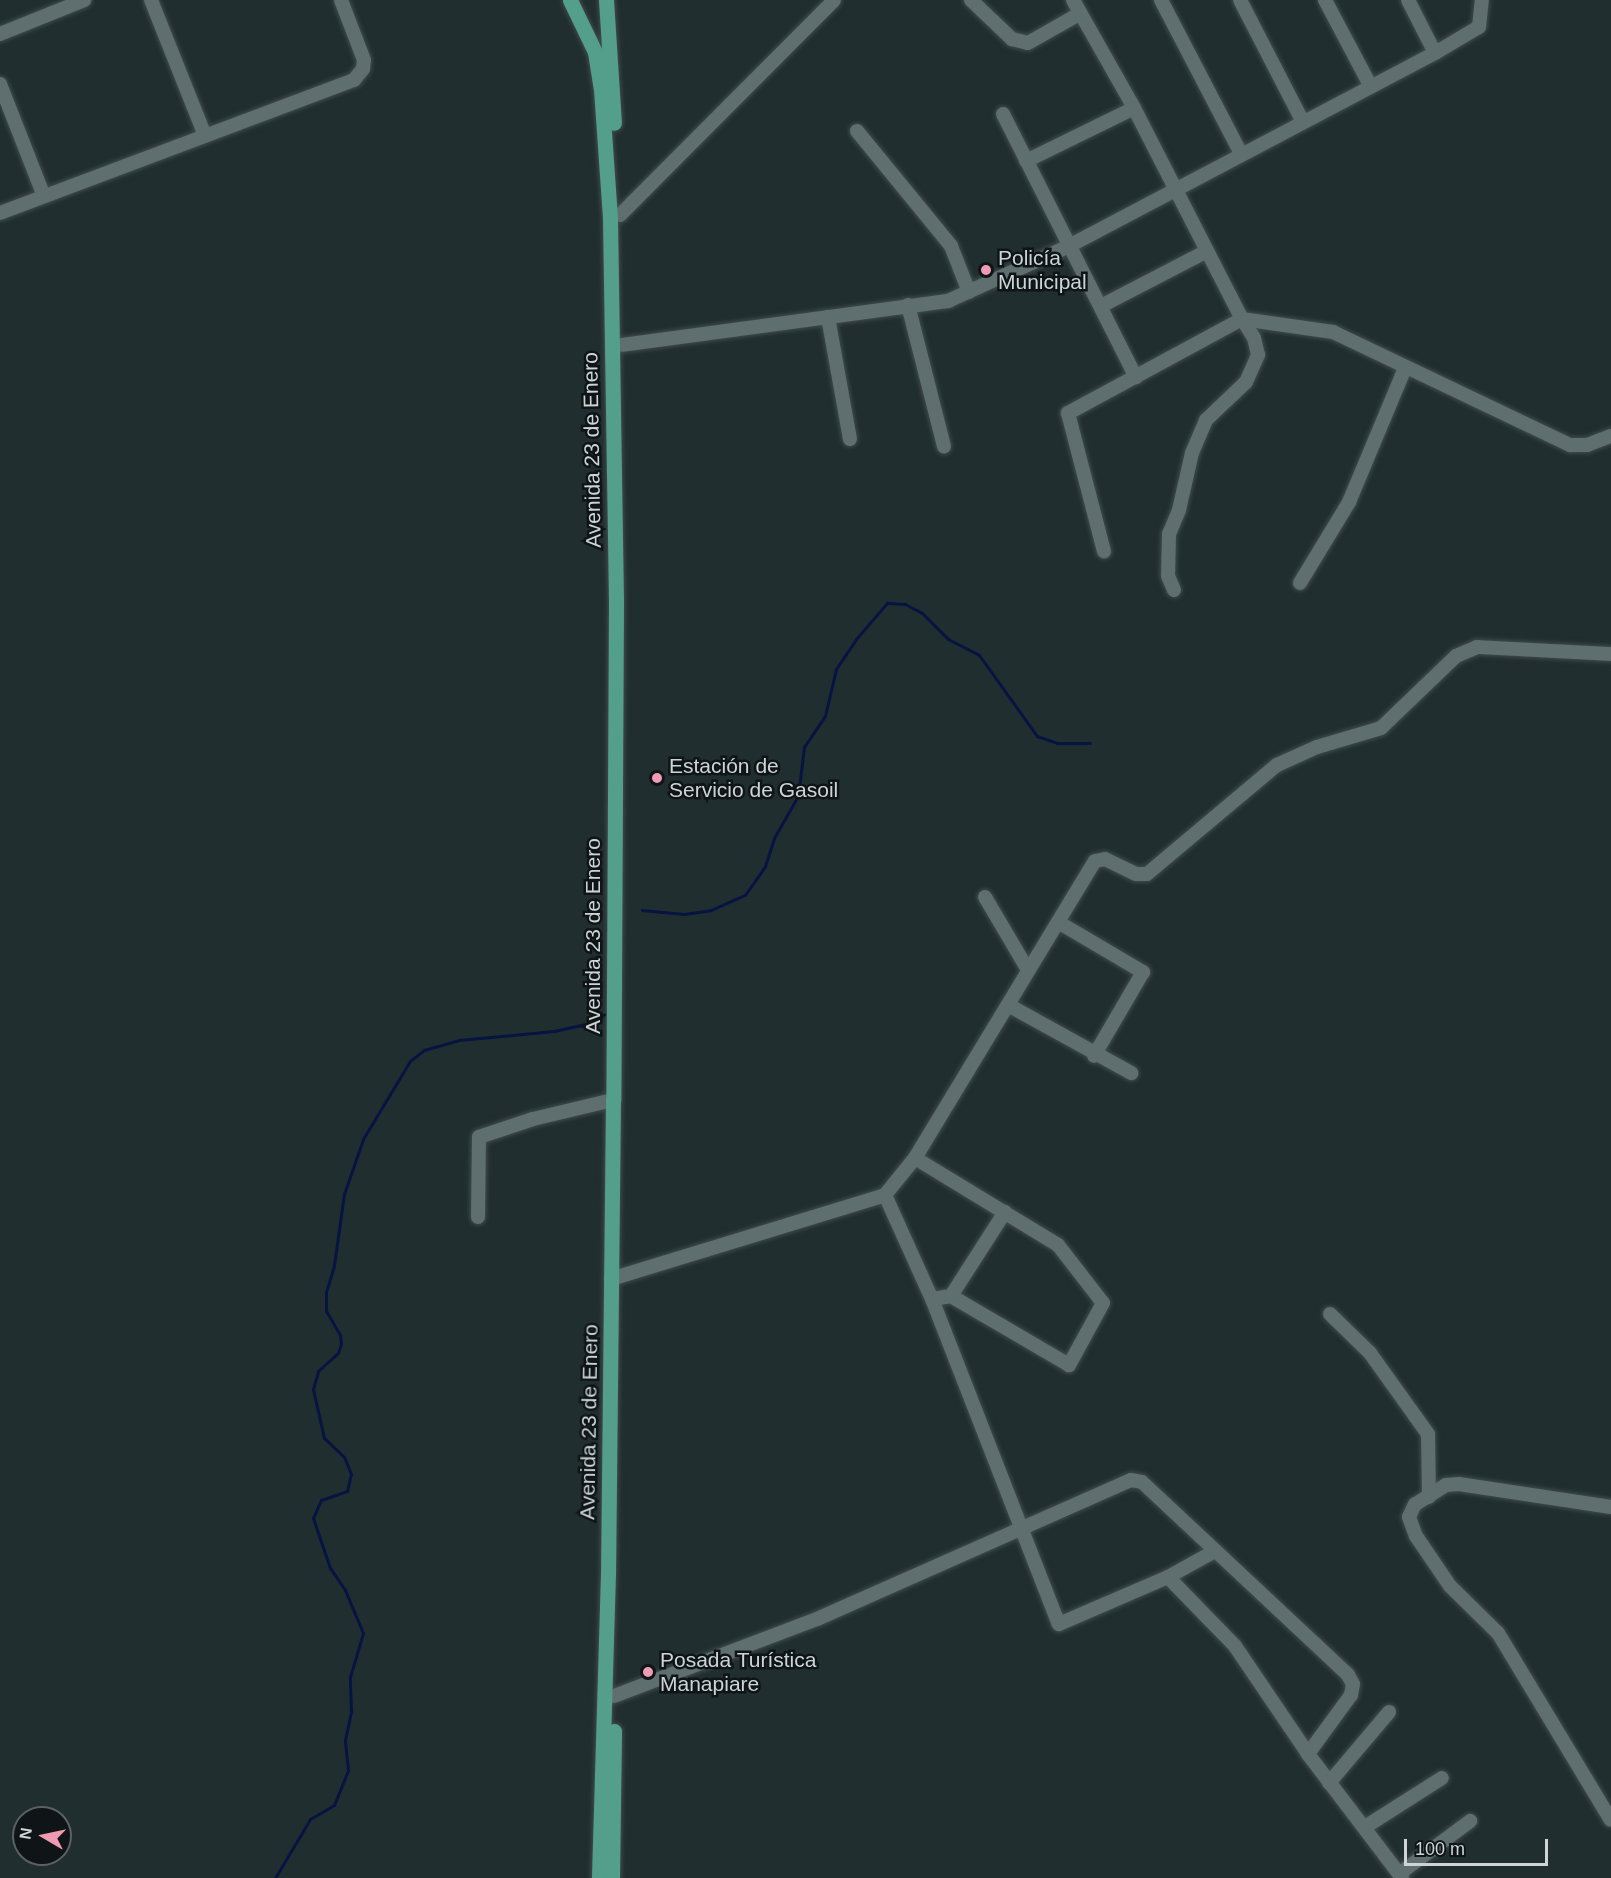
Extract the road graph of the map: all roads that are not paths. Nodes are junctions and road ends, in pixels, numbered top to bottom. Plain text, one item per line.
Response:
1 (84, 0) edge
2 (151, 0) edge
3 (341, 0) edge
4 (570, 0) edge
5 (606, 0) edge
6 (834, 0) edge
7 (971, 0) edge
8 (1073, 0) edge
9 (1161, 0) edge
10 (1240, 0) edge
11 (1325, 0) edge
12 (1408, 0) edge
13 (1482, 0) edge
14 (1079, 14) junction
15 (0, 34) edge
16 (1435, 53) junction
17 (0, 84) edge
18 (1371, 87) junction
19 (1134, 108) junction
20 (1003, 114) dead end
21 (1302, 122) junction
22 (857, 131) dead end
23 (205, 136) junction
24 (1241, 154) junction
25 (1026, 161) junction
26 (1176, 190) junction
27 (44, 196) junction
28 (0, 213) edge
29 (620, 214) junction
30 (1069, 246) junction
31 (1208, 251) junction
32 (969, 292) junction
33 (908, 305) junction
34 (1101, 306) junction
35 (828, 317) junction
36 (1242, 319) junction
37 (622, 345) junction
38 (1406, 368) junction
39 (1136, 377) junction
40 (1611, 436) edge
41 (850, 440) dead end
42 (944, 446) dead end
43 (1104, 551) dead end
44 (1300, 583) dead end
45 (1174, 590) dead end
46 (1611, 654) edge
47 (985, 897) dead end
48 (1058, 922) junction
49 (1028, 970) junction
50 (1008, 1005) junction
51 (1094, 1056) junction
52 (1131, 1073) dead end
53 (613, 1100) junction
54 (915, 1158) junction
55 (885, 1195) junction
56 (1005, 1212) junction
57 (478, 1217) dead end
58 (616, 1279) junction
59 (951, 1296) junction
60 (932, 1299) junction
61 (1330, 1314) dead end
62 (1429, 1497) junction
63 (1611, 1507) edge
64 (1020, 1528) junction
65 (1215, 1551) junction
66 (1168, 1577) junction
67 (614, 1696) junction
68 (1389, 1712) dead end
69 (1308, 1754) junction
70 (1443, 1778) dead end
71 (1329, 1783) junction
72 (1609, 1811) edge
73 (1470, 1821) dead end
74 (1365, 1827) junction
75 (1401, 1876) edge
76 (599, 1878) edge
77 (612, 1878) edge

1 - 15 street
2 - 23 street
3 - 23 street
4 - 53 main road, Avenida 23 de Enero
5 - 29 main road, Avenida 23 de Enero
6 - 29 street
7 - 14 street
8 - 14 street
9 - 24 street
10 - 21 street
11 - 18 street
12 - 16 street
13 - 16 street
14 - 19 street
16 - 18 street
17 - 27 street
18 - 21 street
19 - 25 street
19 - 26 street
20 - 25 street
21 - 24 street
22 - 32 street
23 - 27 street
24 - 26 street
25 - 30 street
26 - 30 street
26 - 31 street
27 - 28 street
29 - 37 main road, Avenida 23 de Enero
30 - 32 street
30 - 34 street
31 - 34 street
31 - 36 street
32 - 33 street
33 - 35 street
33 - 42 street
34 - 39 street
35 - 37 street
35 - 41 street
36 - 38 street
36 - 39 street
36 - 45 street
37 - 58 main road, Avenida 23 de Enero
38 - 40 street
38 - 44 street
39 - 43 street
46 - 48 street
47 - 49 street
48 - 49 street
48 - 51 street
49 - 50 street
50 - 51 street
50 - 54 street
51 - 52 street
53 - 57 street
53 - 58 main road, Avenida 23 de Enero
54 - 55 street
54 - 56 street
55 - 58 street
55 - 60 street
56 - 59 street
56 - 59 street
58 - 67 main road, Avenida 23 de Enero
58 - 76 main road, Avenida 23 de Enero
59 - 60 street
60 - 64 street
61 - 62 street
62 - 63 street
62 - 72 street
64 - 65 street
64 - 66 street
64 - 67 street
65 - 66 street
65 - 69 street
66 - 69 street
67 - 77 main road, Avenida 23 de Enero
68 - 71 street
69 - 71 street
70 - 74 street
71 - 74 street
73 - 75 street
74 - 75 street

